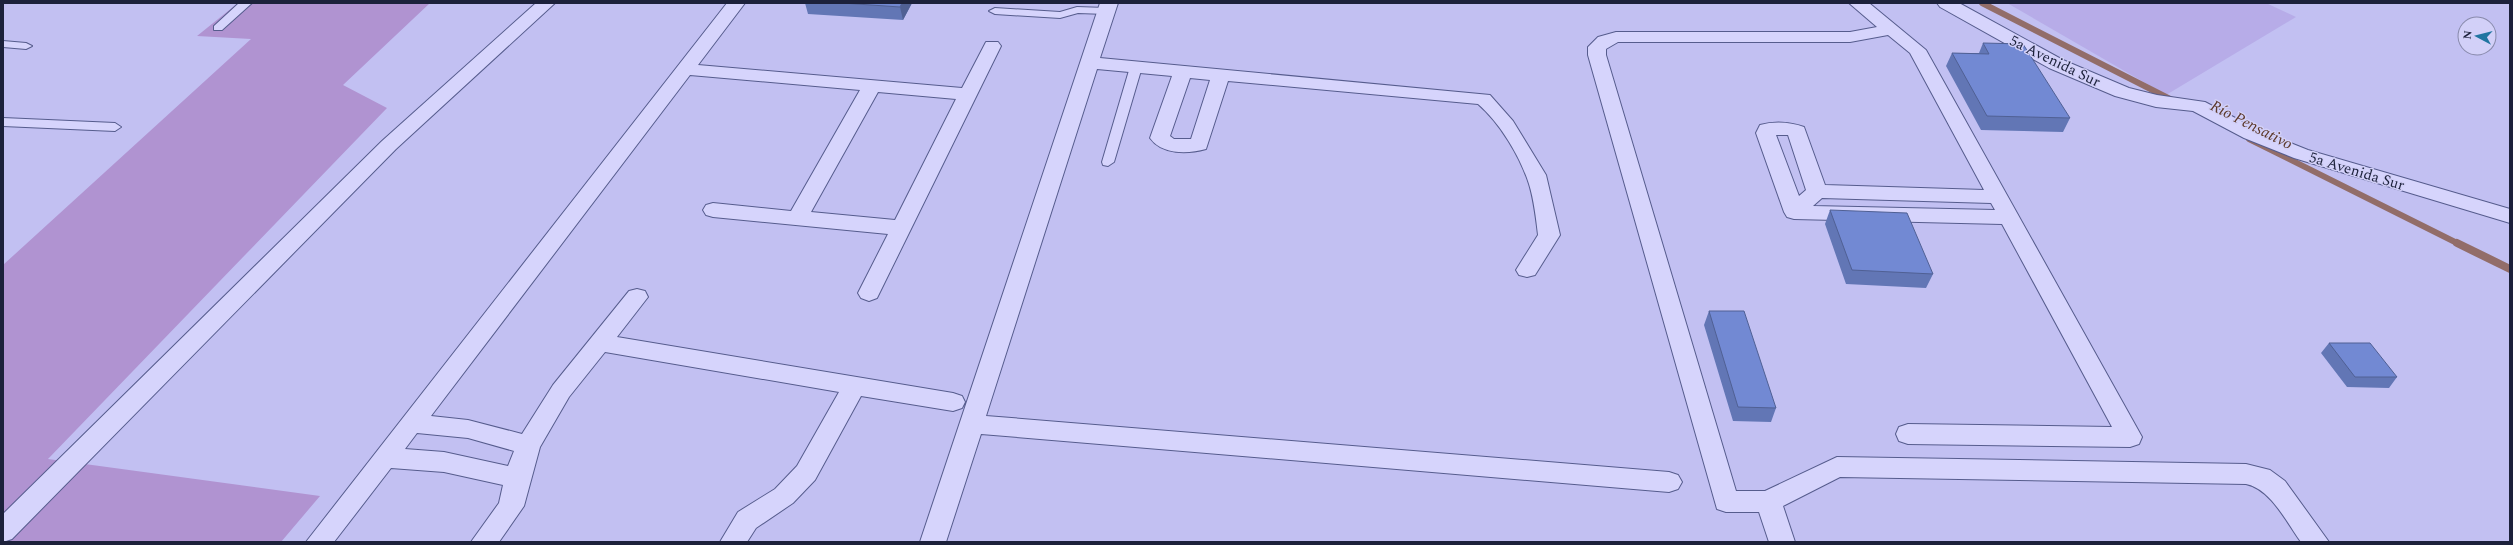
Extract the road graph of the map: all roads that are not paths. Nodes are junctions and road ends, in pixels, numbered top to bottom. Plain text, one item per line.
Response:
1 (246, 3) edge
2 (546, 3) edge
3 (736, 3) edge
4 (1858, 3) edge
5 (1946, 3) edge
6 (1078, 6) edge
7 (1108, 7) edge
8 (995, 11) dead end
9 (218, 28) dead end
10 (1890, 29) junction
11 (3, 44) edge
12 (26, 46) dead end
13 (992, 46) dead end
14 (1090, 63) junction
15 (1136, 67) junction
16 (685, 69) junction
17 (1183, 71) junction
18 (1221, 75) junction
19 (872, 86) junction
20 (967, 94) junction
21 (3, 122) edge
22 (115, 127) dead end
23 (1108, 162) dead end
24 (1817, 191) junction
25 (1997, 197) junction
26 (713, 210) dead end
27 (1794, 212) junction
28 (2007, 216) junction
29 (2510, 216) edge
30 (797, 218) junction
31 (902, 228) junction
32 (1527, 270) dead end
33 (869, 293) dead end
34 (637, 297) dead end
35 (600, 343) junction
36 (856, 385) junction
37 (953, 402) dead end
38 (412, 423) junction
39 (973, 424) junction
40 (1908, 434) dead end
41 (528, 445) junction
42 (385, 458) junction
43 (517, 478) junction
44 (1669, 482) dead end
45 (1768, 501) junction
46 (3, 531) edge
47 (319, 542) edge
48 (484, 542) edge
49 (734, 542) edge
50 (934, 542) edge
51 (1782, 542) edge
52 (2316, 542) edge

1 - 9 lane
2 - 46 street
3 - 16 street
4 - 10 street
5 - 29 street, 5a Avenida Sur
6 - 7 lane
6 - 8 lane
7 - 14 street
10 - 25 street
10 - 45 street
11 - 12 lane
13 - 20 street
14 - 15 street
14 - 39 street
15 - 17 street
15 - 23 lane
16 - 19 street
16 - 38 street
17 - 18 street
17 - 18 street
18 - 32 street
19 - 20 street
19 - 30 street
20 - 31 street
21 - 22 lane
24 - 25 street
24 - 27 street
24 - 27 street
25 - 28 street
26 - 30 street
27 - 28 street
28 - 40 street
30 - 31 street
31 - 33 street
34 - 35 street
35 - 36 street
35 - 41 street
36 - 37 street
36 - 49 street
38 - 41 street
38 - 42 street
39 - 44 street
39 - 50 street
41 - 43 street
42 - 43 street
42 - 47 street
43 - 48 street
45 - 51 street
45 - 52 street

